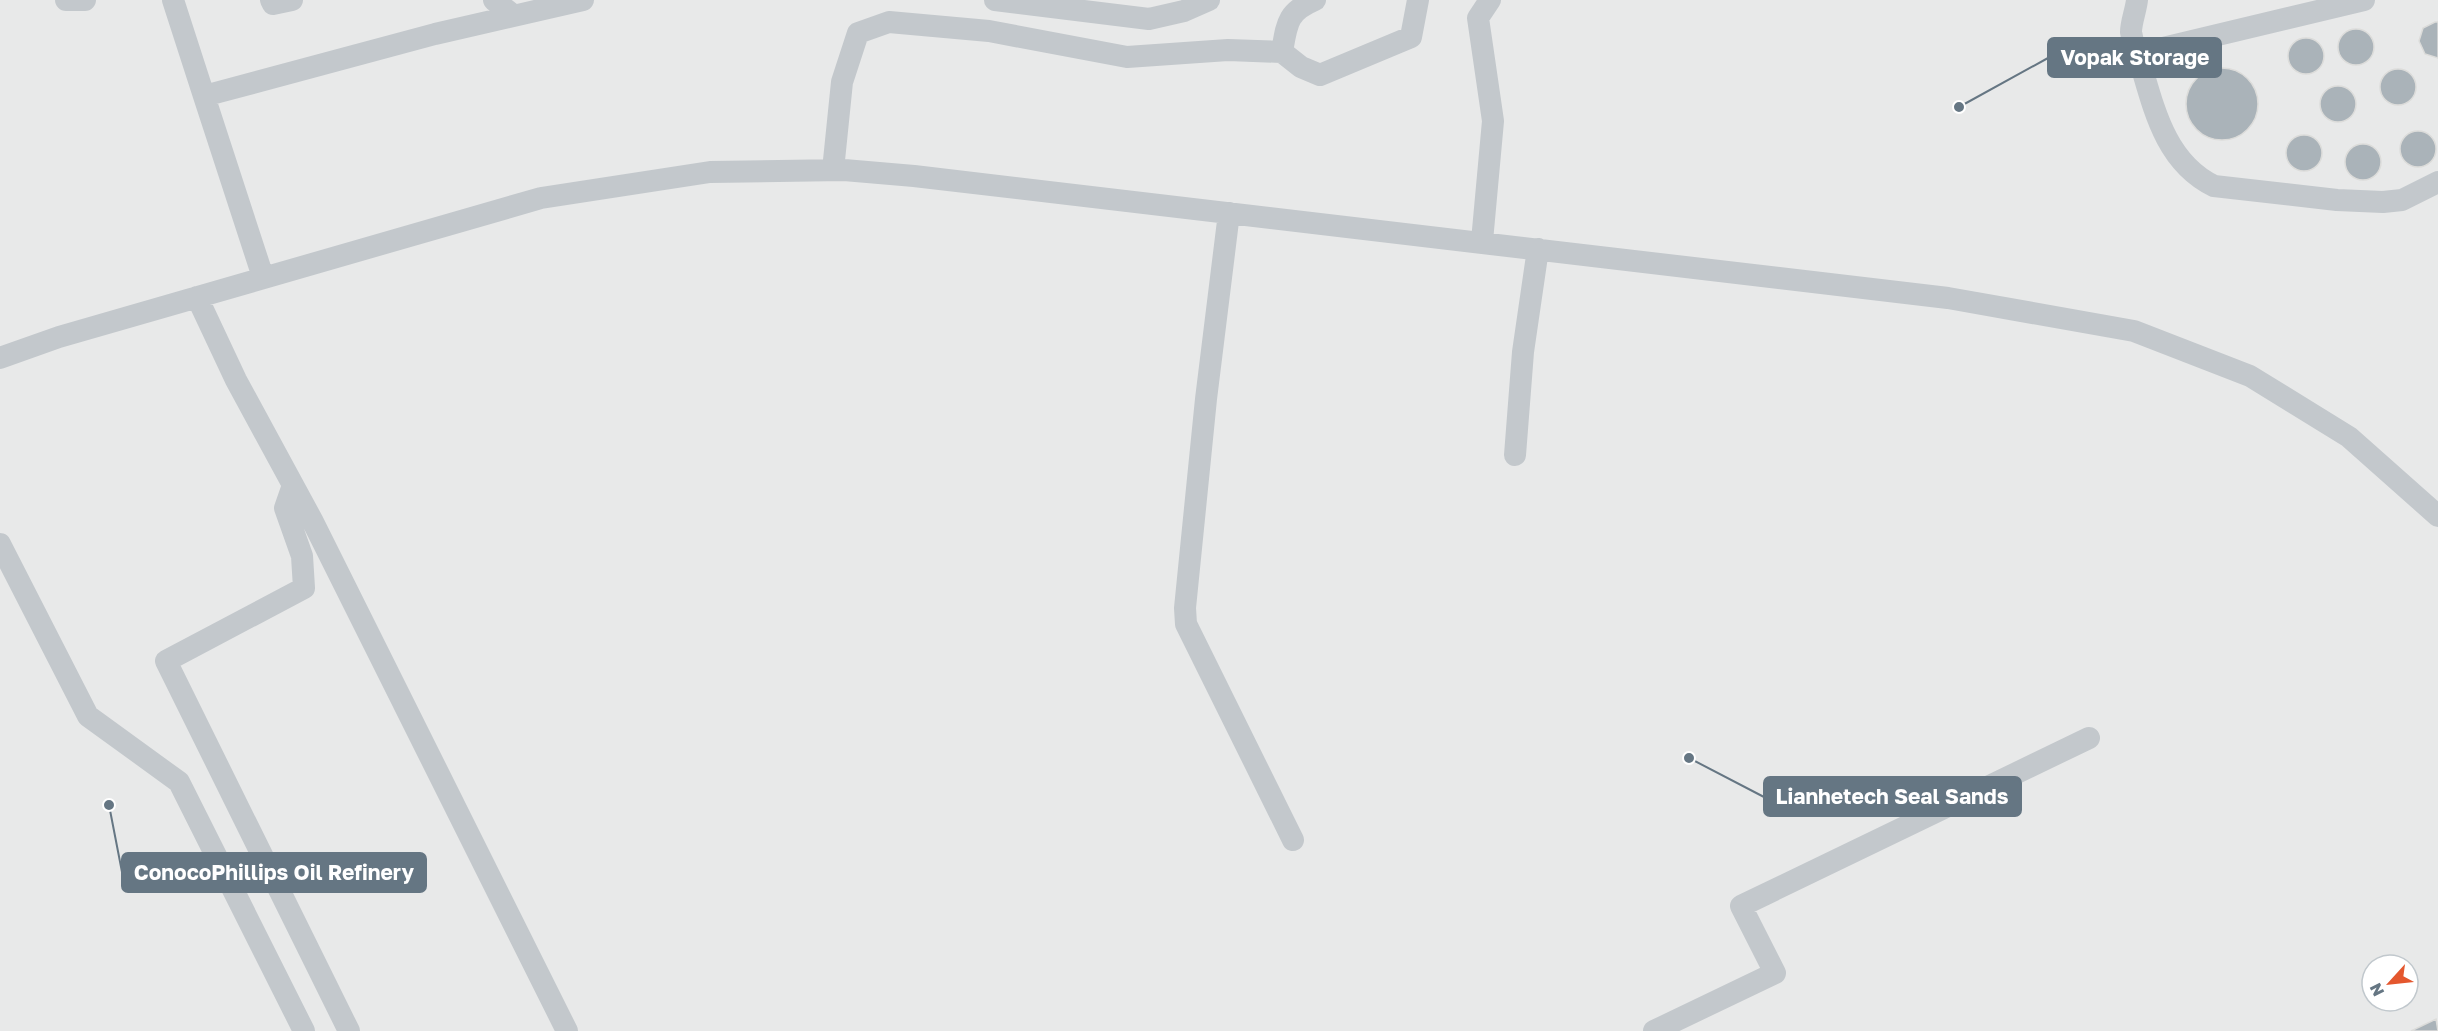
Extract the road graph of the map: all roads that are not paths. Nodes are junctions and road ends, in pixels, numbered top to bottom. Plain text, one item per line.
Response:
1 (66, 0) edge
2 (85, 0) edge
3 (173, 0) edge
4 (271, 0) edge
5 (292, 0) edge
6 (494, 0) edge
7 (583, 0) edge
8 (995, 0) edge
9 (1209, 0) edge
10 (1315, 0) edge
11 (1418, 0) edge
12 (1490, 0) edge
13 (2138, 0) edge
14 (2364, 0) edge
15 (513, 15) junction
16 (1282, 52) junction
17 (2138, 54) junction
18 (204, 96) junction
19 (832, 170) junction
20 (2438, 182) edge
21 (1229, 213) junction
22 (1482, 242) junction
23 (1538, 249) junction
24 (263, 277) junction
25 (197, 297) junction
26 (0, 358) edge
27 (1515, 455) dead end
28 (293, 485) junction
29 (2438, 516) edge
30 (0, 544) edge
31 (2089, 738) dead end
32 (1293, 840) dead end
33 (304, 1031) edge
34 (349, 1031) edge
35 (567, 1031) edge
36 (1654, 1031) edge

1 - 2 street
3 - 18 street
4 - 5 street
6 - 15 street
7 - 15 street
8 - 9 street
10 - 16 street
11 - 16 street
12 - 22 street
13 - 17 street
14 - 17 street
15 - 18 street
16 - 19 street
17 - 20 street
18 - 24 street
19 - 21 street
19 - 24 street
21 - 22 street
21 - 32 street
22 - 23 street
23 - 27 street
23 - 29 street
24 - 25 street
25 - 26 street
25 - 28 street
28 - 34 street
28 - 35 street
30 - 33 street
31 - 36 street

